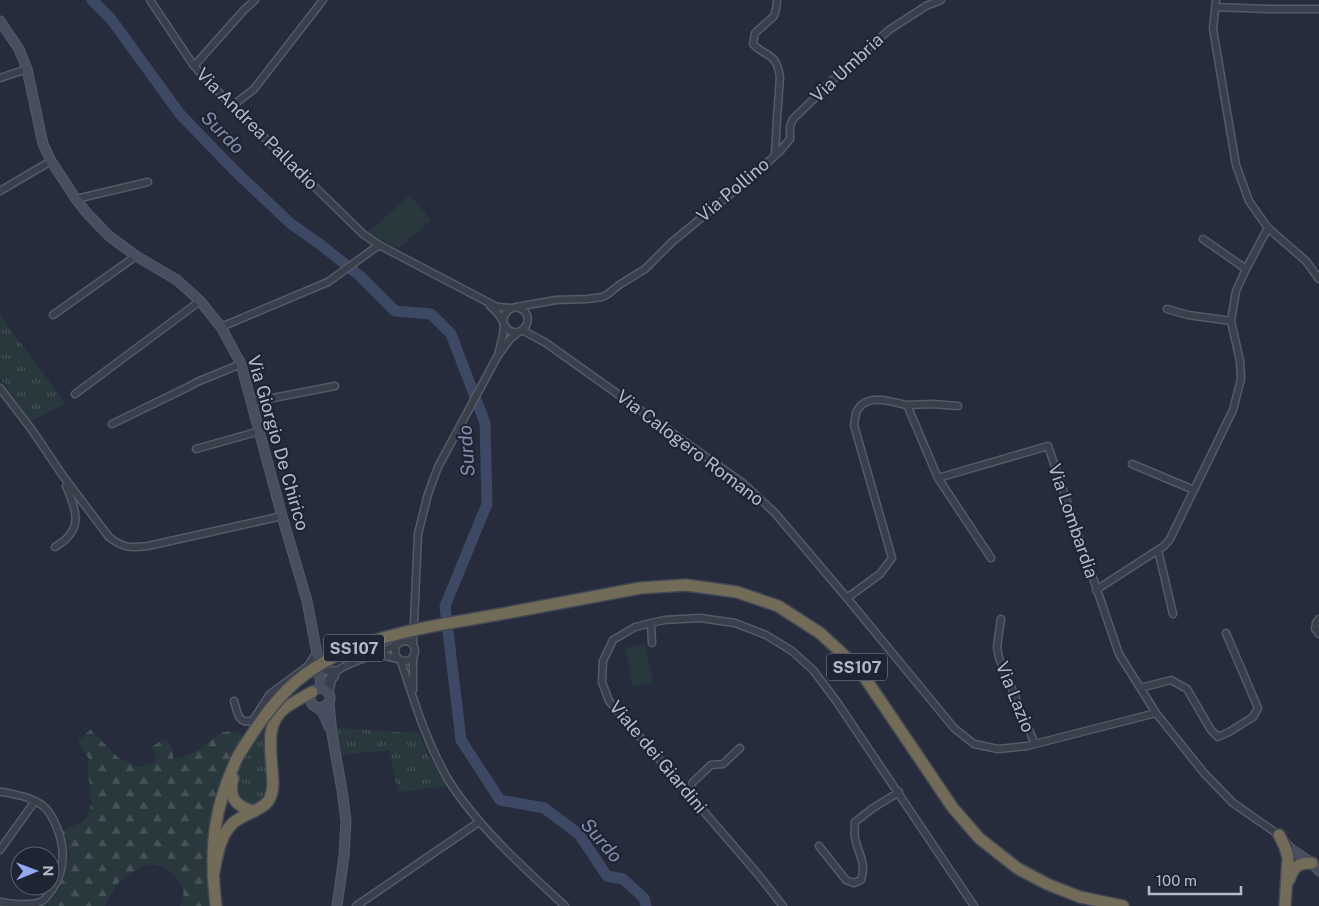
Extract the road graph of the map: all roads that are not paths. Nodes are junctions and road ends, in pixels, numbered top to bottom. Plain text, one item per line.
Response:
1 (150, 0) edge
2 (255, 0) edge
3 (323, 0) edge
4 (777, 0) edge
5 (941, 0) edge
6 (1216, 4) edge
7 (1319, 9) edge
8 (0, 21) edge
9 (194, 66) junction
10 (27, 69) junction
11 (0, 78) edge
12 (232, 106) junction
13 (775, 155) junction
14 (51, 161) junction
15 (148, 182) dead end
16 (0, 190) edge
17 (76, 199) junction
18 (1268, 228) junction
19 (1202, 239) dead end
20 (379, 245) junction
21 (136, 256) junction
22 (1246, 269) junction
23 (1319, 279) edge
24 (477, 297) junction
25 (200, 301) junction
26 (540, 302) junction
27 (514, 308) junction
28 (1167, 309) dead end
29 (53, 315) dead end
30 (528, 320) junction
31 (1231, 321) junction
32 (504, 323) junction
33 (220, 327) junction
34 (520, 331) junction
35 (546, 343) junction
36 (497, 356) junction
37 (241, 364) junction
38 (335, 386) dead end
39 (0, 388) edge
40 (75, 394) dead end
41 (252, 402) junction
42 (907, 405) junction
43 (958, 406) dead end
44 (112, 424) dead end
45 (260, 430) junction
46 (196, 450) dead end
47 (1132, 464) dead end
48 (62, 476) junction
49 (938, 478) junction
50 (1194, 490) junction
51 (282, 516) junction
52 (55, 547) dead end
53 (1158, 550) junction
54 (991, 558) dead end
55 (1096, 590) junction
56 (847, 598) junction
57 (415, 610) junction
58 (1173, 614) dead end
59 (1001, 619) dead end
60 (1319, 620) edge
61 (650, 623) junction
62 (1226, 633) dead end
63 (1319, 634) edge
64 (406, 641) junction
65 (652, 643) dead end
66 (398, 644) junction
67 (413, 646) junction
68 (377, 654) junction
69 (317, 656) junction
70 (413, 656) junction
71 (400, 660) junction
72 (319, 669) junction
73 (339, 669) junction
74 (1140, 688) junction
75 (320, 695) junction
76 (414, 699) junction
77 (234, 701) dead end
78 (1156, 713) junction
79 (1035, 744) junction
80 (740, 748) dead end
81 (238, 756) junction
82 (899, 792) junction
83 (688, 793) junction
84 (1, 794) edge
85 (35, 801) junction
86 (253, 811) junction
87 (479, 822) junction
88 (1279, 835) joint
89 (819, 846) dead end
90 (0, 850) edge
91 (1291, 854) junction
92 (1315, 867) edge
93 (1292, 872) junction
94 (214, 876) junction
95 (1287, 884) junction
96 (0, 902) edge
97 (1284, 903) edge
98 (216, 906) edge
99 (336, 906) edge
100 (356, 906) edge
101 (565, 906) edge
102 (783, 906) edge
103 (974, 906) edge
104 (1123, 906) edge

1 - 9 street, Via Andrea Palladio
2 - 9 street
3 - 12 street
4 - 13 street, Via Pollino
5 - 13 street, Via Umbria
6 - 7 street
6 - 18 street
8 - 10 main road, Via Giorgio De Chirico
9 - 12 street, Via Andrea Palladio
10 - 11 street
10 - 14 main road, Via Giorgio De Chirico
12 - 20 street, Via Andrea Palladio
13 - 26 street, Via Pollino
14 - 16 street
14 - 17 main road, Via Giorgio De Chirico
15 - 17 street
17 - 21 main road, Via Giorgio De Chirico
18 - 22 street
18 - 23 street
19 - 22 street
20 - 24 street, Via Andrea Palladio
20 - 33 street
21 - 25 main road, Via Giorgio De Chirico
21 - 29 street
22 - 31 street
24 - 27 street
24 - 32 street
25 - 33 main road, Via Giorgio De Chirico
25 - 40 street
26 - 27 street, Via Pollino
26 - 30 street
27 - 30 street
27 - 32 street
28 - 31 street
30 - 34 street
30 - 35 street
31 - 50 street
32 - 34 street
32 - 36 street
33 - 37 main road, Via Giorgio De Chirico
34 - 35 street
34 - 36 street
35 - 56 street, Via Calogero Romano
36 - 57 street
37 - 41 main road, Via Giorgio De Chirico
37 - 44 street
38 - 41 street
39 - 48 street
41 - 45 main road, Via Giorgio De Chirico
42 - 43 street
42 - 49 street
42 - 56 street
45 - 46 street
45 - 51 main road, Via Giorgio De Chirico
47 - 50 street
48 - 51 street
48 - 52 street
49 - 54 street
49 - 55 street, Via Lombardia
50 - 53 street
51 - 69 main road, Via Giorgio De Chirico
53 - 55 street
53 - 58 street
55 - 74 street
56 - 79 street, Via Calogero Romano
57 - 64 street
57 - 67 street
59 - 79 street, Via Lazio
60 - 63 street
61 - 65 street
61 - 82 street, Viale dei Giardini
61 - 83 street, Viale dei Giardini
62 - 74 street
64 - 66 street
64 - 67 street
66 - 68 street
66 - 71 street
67 - 70 street
68 - 71 street
68 - 73 street
69 - 72 main road
69 - 75 main road
69 - 77 street
70 - 71 street
70 - 76 street
71 - 76 street
72 - 73 street
72 - 75 main road
73 - 75 street
74 - 78 street
75 - 86 highway
75 - 99 main road
76 - 87 street
78 - 79 street, Via Calogero Romano
78 - 88 street
80 - 83 street
81 - 86 highway
81 - 94 highway, SS107
81 - 104 highway, SS107, bridge
82 - 89 street
82 - 103 street, Viale dei Giardini
83 - 102 street, Viale dei Giardini
84 - 85 street
85 - 90 street
85 - 96 street
86 - 94 highway
87 - 100 street
87 - 101 street
88 - 91 highway
91 - 92 main road
91 - 93 highway
91 - 95 highway
92 - 93 highway
93 - 95 highway
94 - 98 highway, SS107
95 - 97 highway

